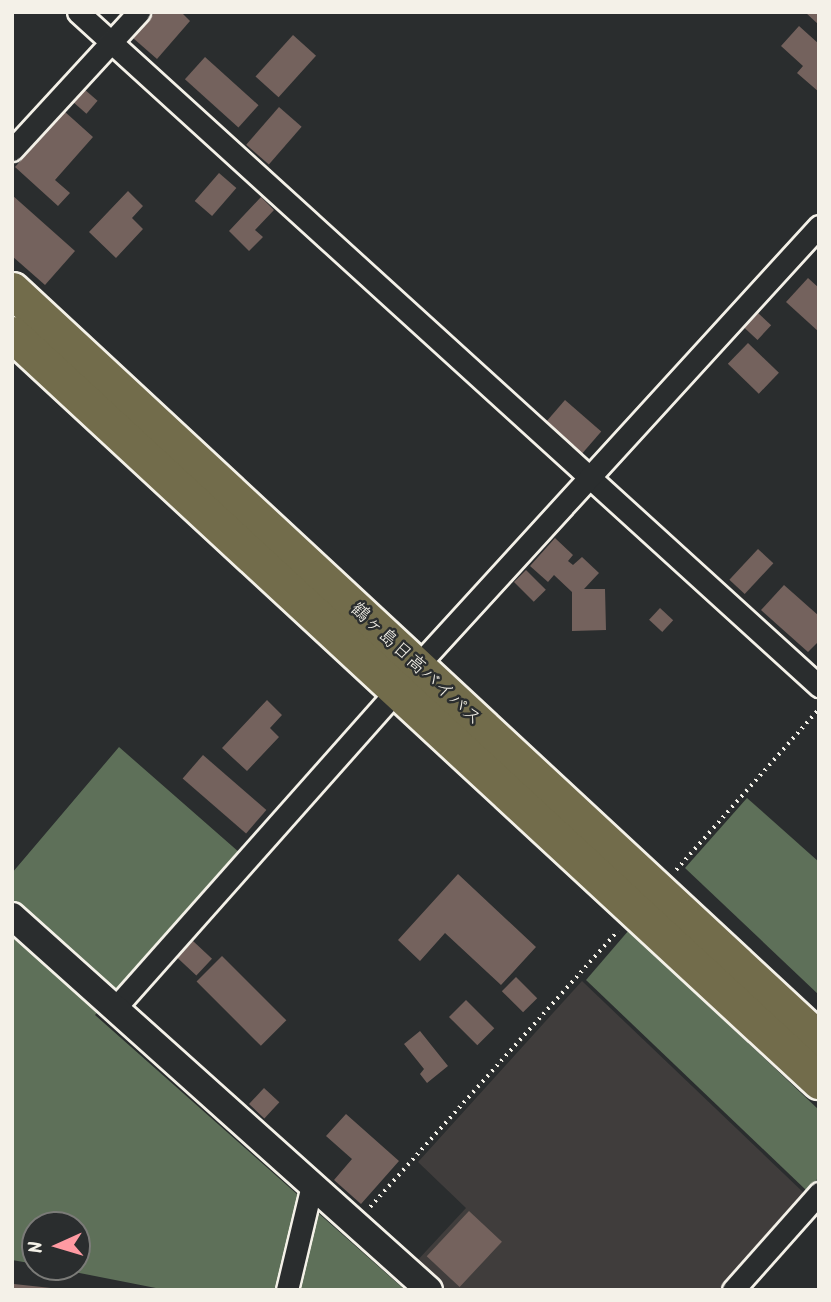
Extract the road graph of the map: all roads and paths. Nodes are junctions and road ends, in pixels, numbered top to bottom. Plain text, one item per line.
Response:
1 (78, 12) edge
2 (139, 12) edge
3 (112, 42) junction
4 (12, 150) edge
5 (819, 226) edge
6 (12, 290) edge
7 (12, 334) edge
8 (589, 478) junction
9 (407, 678) junction
10 (819, 686) edge
11 (819, 709) edge
12 (647, 901) junction
13 (12, 916) edge
14 (115, 1007) junction
15 (819, 1040) edge
16 (819, 1081) edge
17 (312, 1185) junction
18 (819, 1193) edge
19 (355, 1223) junction
20 (288, 1290) edge
21 (429, 1290) edge
22 (733, 1290) edge

1 - 3 street
2 - 3 street
3 - 4 street
3 - 8 street
5 - 8 street
6 - 9 highway, 鶴ヶ島日高バイパス
7 - 9 highway, 鶴ヶ島日高バイパス
8 - 9 street
8 - 10 street
9 - 12 highway, 鶴ヶ島日高バイパス
9 - 14 street
11 - 12 path
12 - 15 highway, 鶴ヶ島日高バイパス
12 - 16 highway, 鶴ヶ島日高バイパス
12 - 19 path
13 - 14 street
14 - 17 street
17 - 19 street
17 - 20 street
18 - 22 street
19 - 21 street

